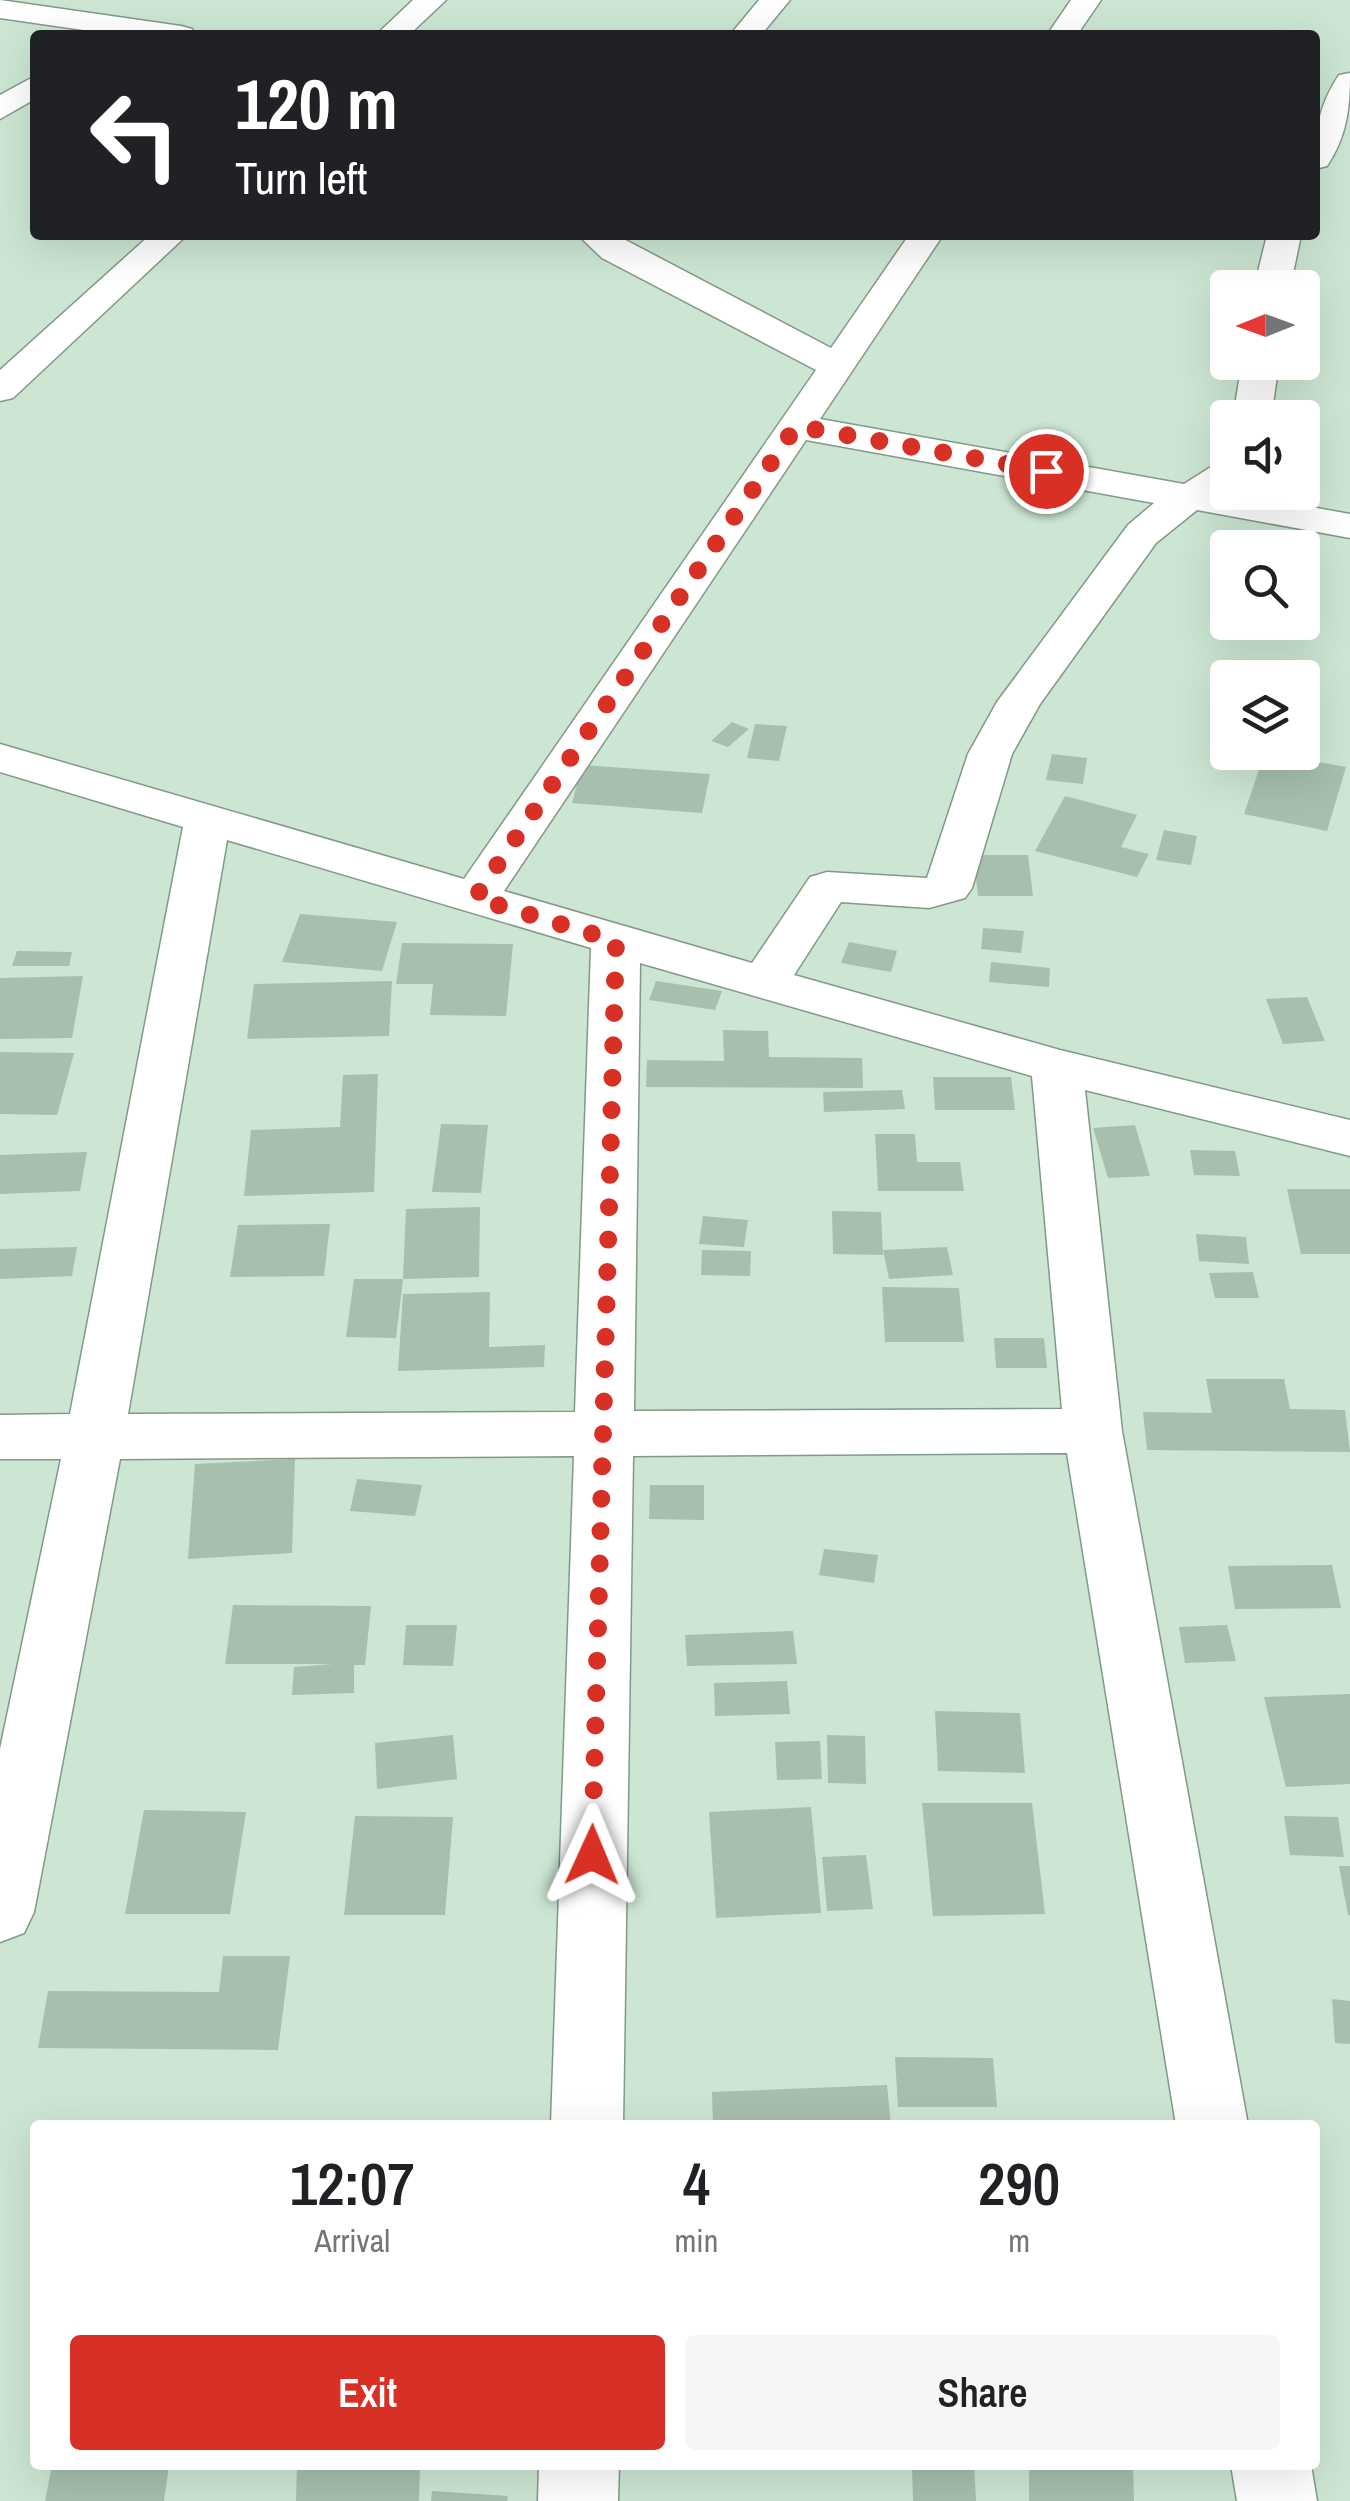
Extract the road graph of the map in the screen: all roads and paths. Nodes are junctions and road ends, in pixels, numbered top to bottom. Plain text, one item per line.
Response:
1 (155, 0) edge
2 (431, 0) edge
3 (775, 0) edge
4 (1086, 0) edge
5 (0, 9) edge
6 (114, 30) edge
7 (397, 30) edge
8 (749, 30) edge
9 (1065, 30) edge
10 (1350, 82) edge
11 (30, 89) edge
12 (0, 110) edge
13 (1320, 147) edge
14 (165, 240) edge
15 (601, 240) edge
16 (923, 240) edge
17 (1283, 240) edge
18 (1276, 270) edge
19 (837, 366) junction
20 (0, 390) edge
21 (796, 426) junction
22 (1210, 484) edge
23 (1190, 497) junction
24 (1350, 526) edge
25 (0, 758) edge
26 (208, 818) junction
27 (475, 898) junction
28 (616, 941) junction
29 (764, 983) junction
30 (1058, 1066) junction
31 (1350, 1138) edge
32 (1093, 1431) junction
33 (602, 1432) junction
34 (0, 1436) edge
35 (95, 1437) junction
36 (0, 1912) edge
37 (586, 2120) edge
38 (1211, 2120) edge
39 (579, 2470) edge
40 (1271, 2470) edge
41 (578, 2501) edge
42 (1277, 2501) edge

1 - 6 street
2 - 7 street
3 - 8 street
4 - 9 street
5 - 6 street
10 - 13 street
11 - 12 street
14 - 20 street
15 - 19 street
16 - 19 street
17 - 18 street
19 - 21 street
21 - 23 street
21 - 27 street
22 - 23 street
23 - 24 street
23 - 29 street
25 - 26 street
26 - 27 street
26 - 35 street
27 - 28 street
28 - 29 street
28 - 33 street
29 - 30 street
30 - 31 street
30 - 32 street
32 - 33 street
32 - 38 street
33 - 35 street
33 - 37 street
34 - 35 street
35 - 36 street
39 - 41 street
40 - 42 street

